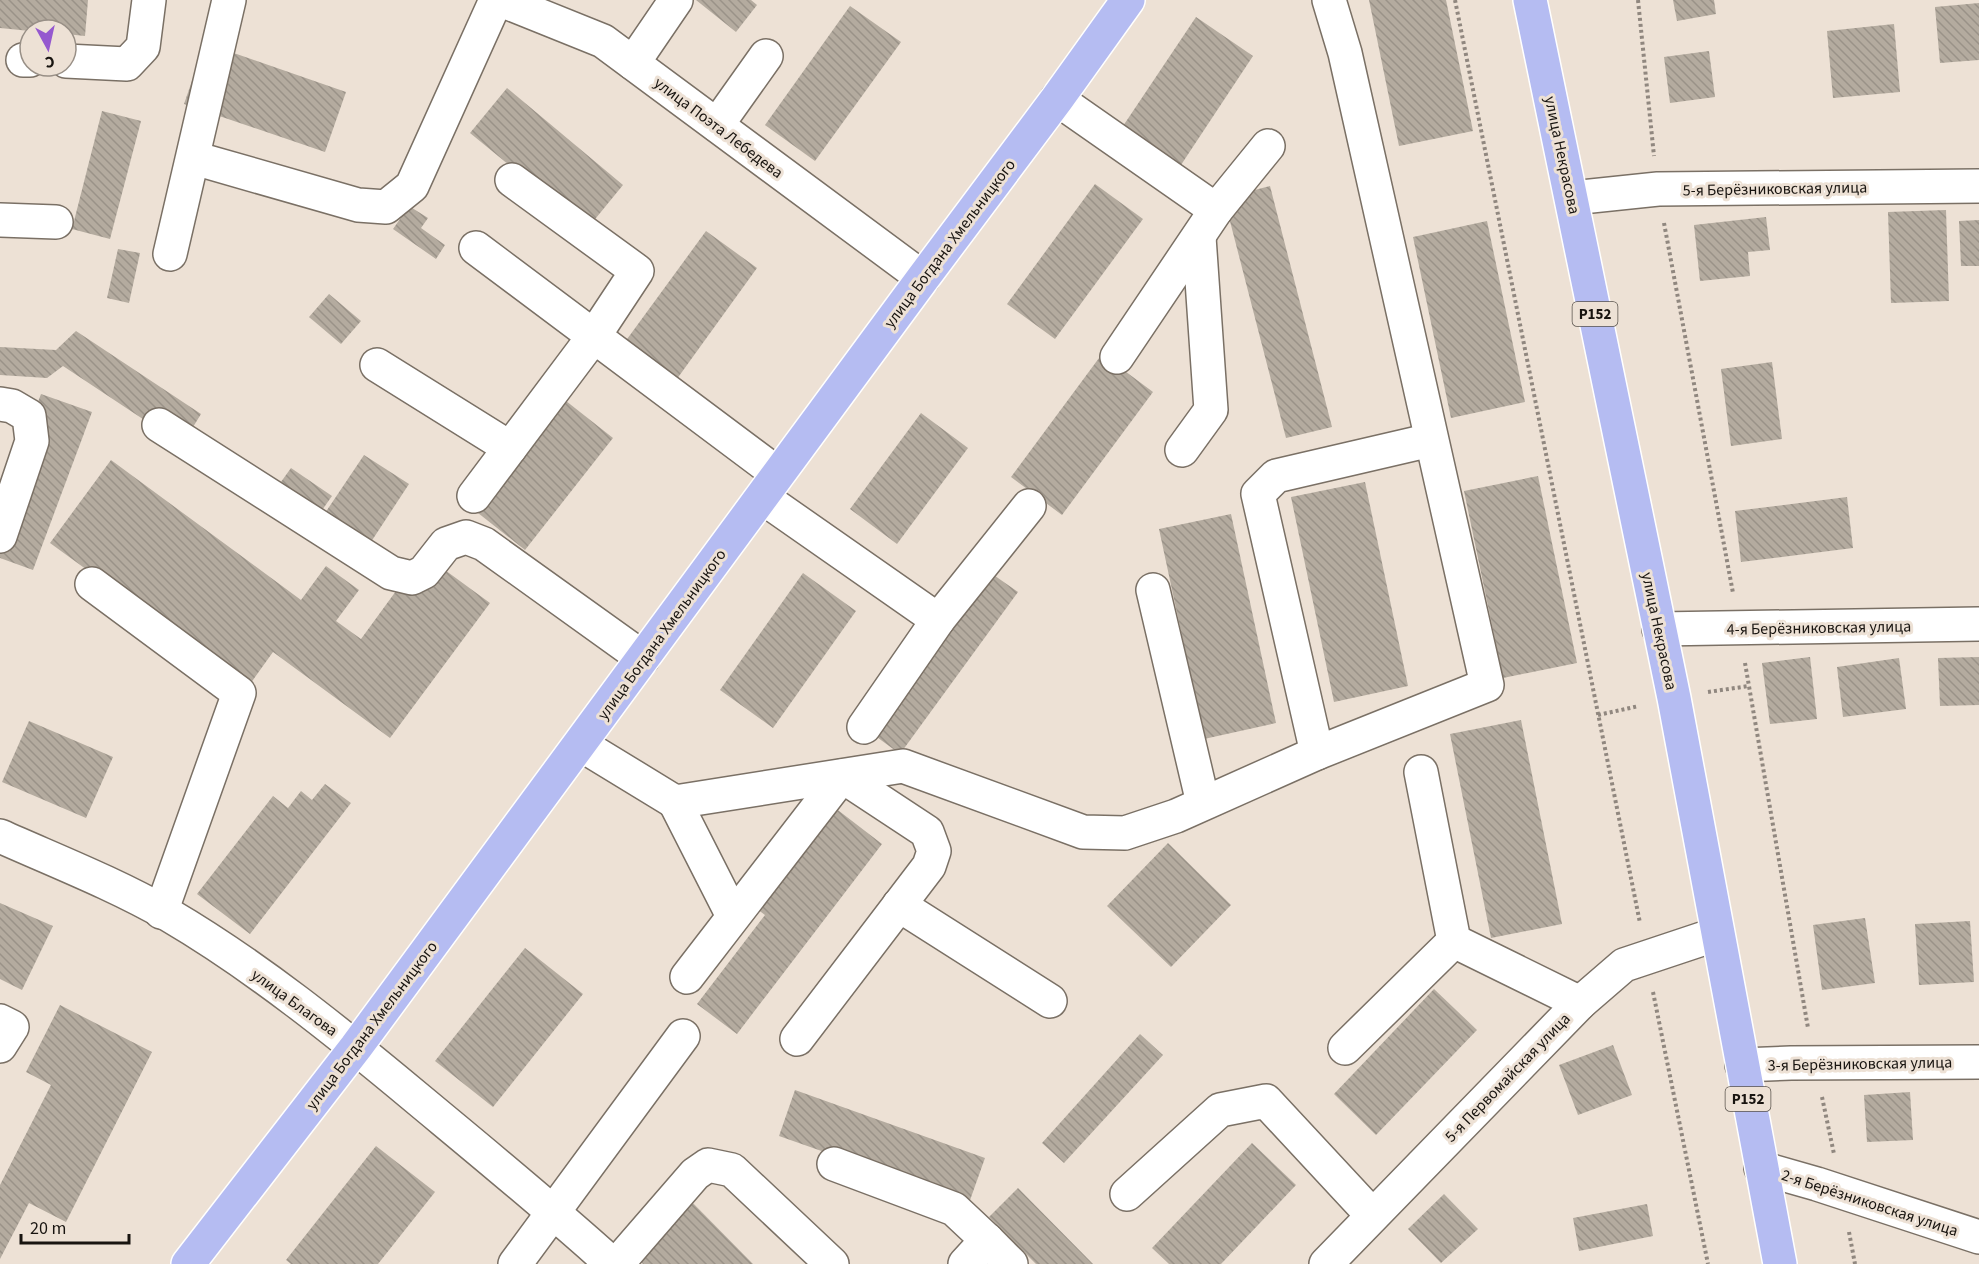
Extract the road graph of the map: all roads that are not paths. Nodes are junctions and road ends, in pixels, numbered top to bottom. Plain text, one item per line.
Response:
1 (149, 0) edge
2 (229, 0) edge
3 (496, 0) edge
4 (501, 0) edge
5 (676, 0) edge
6 (1128, 0) edge
7 (1329, 0) edge
8 (1530, 0) edge
9 (766, 56) dead end
10 (78, 62) edge
11 (633, 63) junction
12 (1057, 99) junction
13 (717, 125) junction
14 (1269, 146) dead end
15 (194, 158) junction
16 (512, 180) dead end
17 (1979, 186) edge
18 (1572, 198) junction
19 (0, 220) edge
20 (56, 222) dead end
21 (1208, 224) junction
22 (476, 248) dead end
23 (170, 254) dead end
24 (923, 278) junction
25 (594, 336) junction
26 (1117, 357) dead end
27 (377, 365) dead end
28 (0, 404) edge
29 (159, 425) dead end
30 (1431, 440) junction
31 (510, 448) junction
32 (1182, 450) dead end
33 (770, 486) junction
34 (474, 496) dead end
35 (1029, 506) dead end
36 (0, 536) edge
37 (92, 584) dead end
38 (1153, 590) dead end
39 (938, 620) junction
40 (1979, 624) edge
41 (1659, 629) junction
42 (643, 658) junction
43 (864, 727) dead end
44 (580, 744) junction
45 (1317, 753) junction
46 (1421, 772) dead end
47 (842, 776) junction
48 (675, 802) junction
49 (1203, 803) junction
50 (0, 836) edge
51 (899, 905) junction
52 (161, 912) junction
53 (734, 916) junction
54 (1717, 934) junction
55 (1454, 941) junction
56 (687, 977) dead end
57 (1050, 1001) dead end
58 (1580, 1003) junction
59 (0, 1021) edge
60 (683, 1036) dead end
61 (797, 1038) dead end
62 (0, 1046) edge
63 (356, 1047) junction
64 (1345, 1048) dead end
65 (1979, 1062) edge
66 (1742, 1065) junction
67 (834, 1164) dead end
68 (1761, 1168) junction
69 (1127, 1194) dead end
70 (554, 1211) junction
71 (1372, 1215) junction
72 (1979, 1237) edge
73 (987, 1240) junction
74 (188, 1264) edge
75 (515, 1264) edge
76 (612, 1264) edge
77 (617, 1264) edge
78 (832, 1264) edge
79 (965, 1264) edge
80 (1011, 1264) edge
81 (1326, 1264) edge
82 (1780, 1264) edge

1 - 10 street
2 - 15 street
3 - 15 street
4 - 11 street, улица Поэта Лебедева
5 - 11 street
6 - 12 main road, улица Богдана Хмельницкого
7 - 30 street
8 - 18 main road, улица Некрасова / Р152
9 - 13 street
11 - 13 street, улица Поэта Лебедева
12 - 21 street
12 - 24 main road, улица Богдана Хмельницкого
13 - 24 street, улица Поэта Лебедева
14 - 21 street
15 - 23 street
16 - 25 street
17 - 18 street, 5-я Берёзниковская улица
18 - 41 main road, улица Некрасова / Р152
19 - 20 street
21 - 26 street
21 - 32 street
22 - 25 street
24 - 33 main road, улица Богдана Хмельницкого
25 - 31 street
25 - 33 street
27 - 31 street
28 - 36 street
29 - 42 street
30 - 45 street
30 - 45 street
31 - 34 street
33 - 39 street
33 - 42 main road, улица Богдана Хмельницкого
35 - 39 street
37 - 52 street
38 - 49 street
39 - 43 street
40 - 41 street, 4-я Берёзниковская улица
41 - 54 main road, улица Некрасова / Р152
42 - 44 main road, улица Богдана Хмельницкого
44 - 48 street
44 - 63 main road, улица Богдана Хмельницкого
45 - 49 street
46 - 55 street
47 - 48 street
47 - 49 street
47 - 51 street
47 - 53 street
48 - 53 street
50 - 52 street, улица Благова
51 - 57 street
51 - 61 street
52 - 63 street, улица Благова
53 - 56 street
54 - 58 street, 5-я Первомайская улица
54 - 66 main road, улица Некрасова / Р152
55 - 58 street
55 - 64 street
58 - 71 street, 5-я Первомайская улица
59 - 62 street
60 - 70 street
63 - 70 street, улица Благова
63 - 74 main road, улица Богдана Хмельницкого
65 - 66 street, 3-я Берёзниковская улица
66 - 68 main road, улица Некрасова / Р152
67 - 73 street
68 - 72 street, 2-я Берёзниковская улица
68 - 82 main road, улица Некрасова / Р152
69 - 71 street
70 - 75 street
70 - 76 street, улица Благова
71 - 81 street, 5-я Первомайская улица
73 - 79 street
73 - 80 street
77 - 78 street

